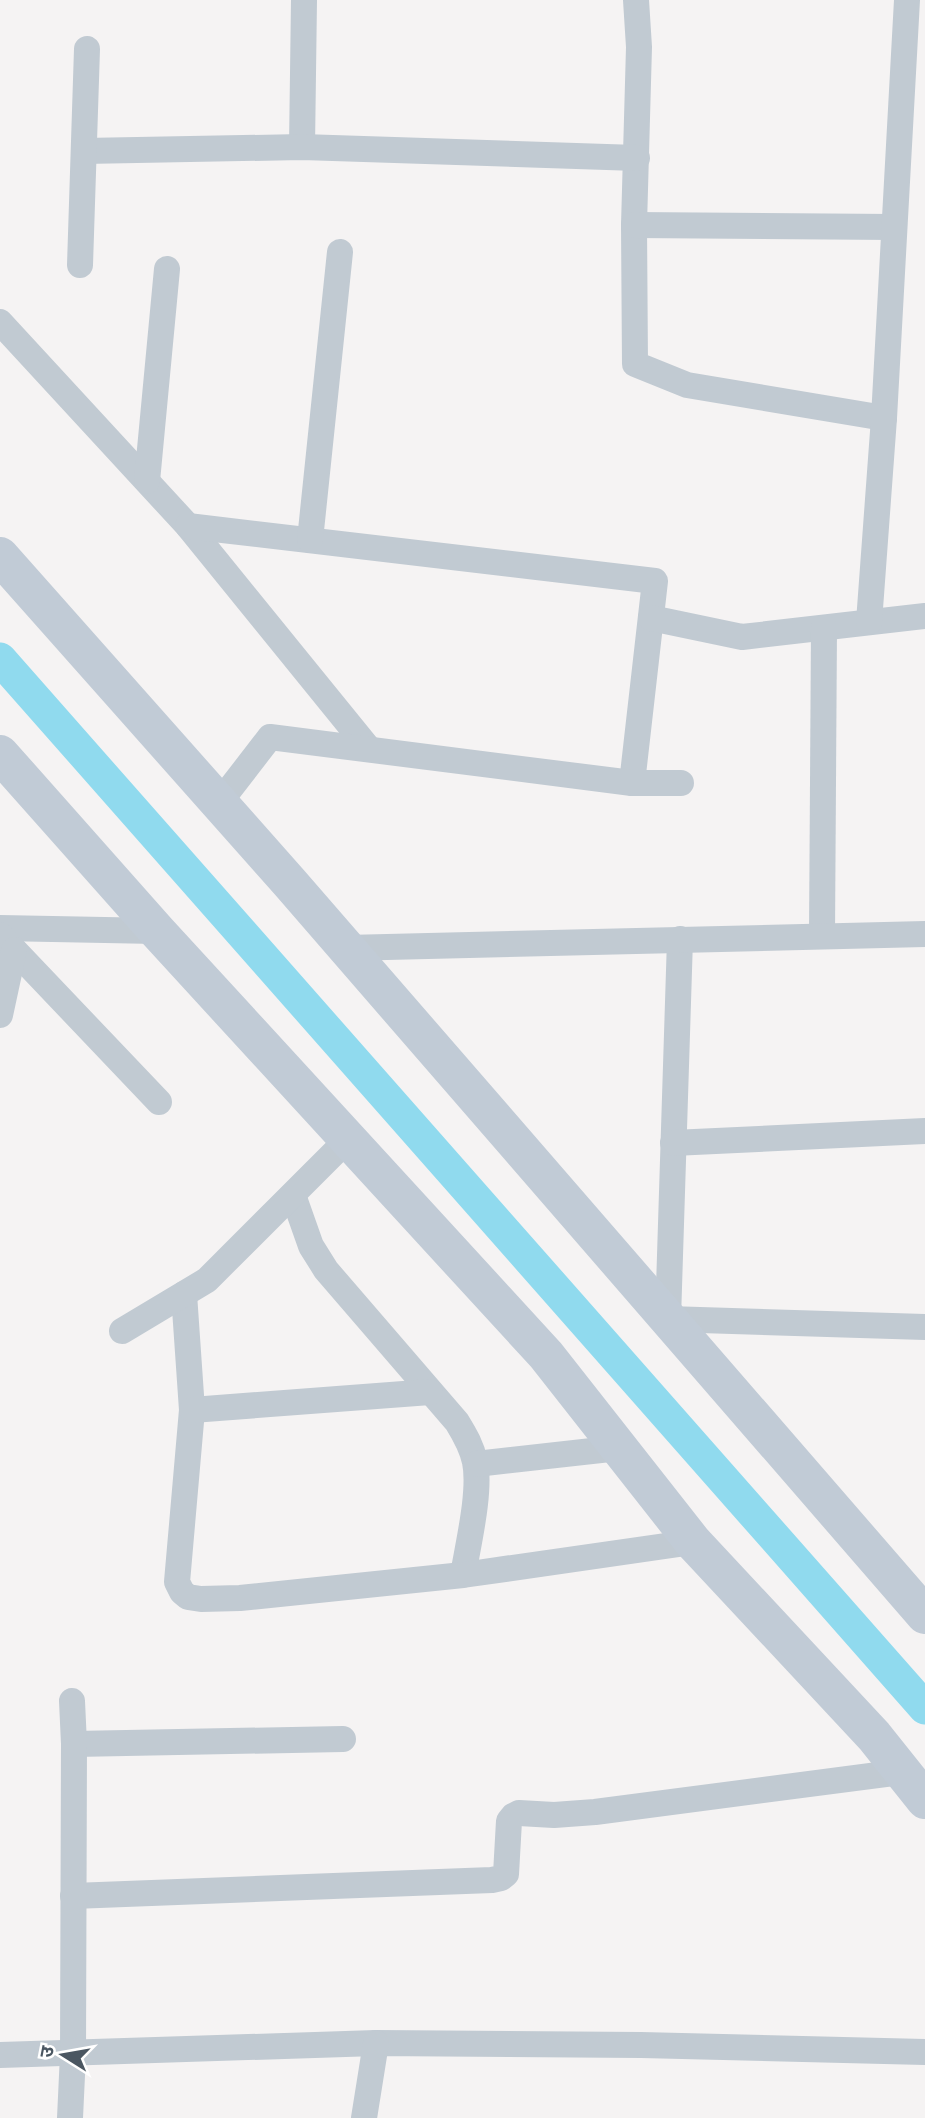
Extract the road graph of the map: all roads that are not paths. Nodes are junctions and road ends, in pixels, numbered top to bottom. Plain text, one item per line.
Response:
1 (304, 0) edge
2 (636, 0) edge
3 (907, 0) edge
4 (87, 49) dead end
5 (302, 147) junction
6 (83, 151) junction
7 (637, 158) junction
8 (634, 225) junction
9 (894, 227) junction
10 (340, 252) dead end
11 (80, 265) dead end
12 (167, 269) dead end
13 (0, 323) edge
14 (884, 418) junction
15 (147, 481) junction
16 (188, 526) junction
17 (310, 540) junction
18 (0, 556) edge
19 (925, 616) edge
20 (651, 618) junction
21 (869, 622) junction
22 (824, 628) junction
23 (369, 748) junction
24 (0, 754) edge
25 (632, 783) junction
26 (681, 783) dead end
27 (219, 803) junction
28 (157, 931) junction
29 (925, 934) edge
30 (822, 936) junction
31 (5, 938) edge
32 (680, 939) junction
33 (346, 948) junction
34 (0, 1015) edge
35 (159, 1102) dead end
36 (925, 1131) edge
37 (348, 1139) junction
38 (673, 1143) junction
39 (293, 1195) junction
40 (184, 1294) junction
41 (668, 1319) junction
42 (925, 1327) edge
43 (121, 1331) dead end
44 (430, 1392) junction
45 (192, 1410) junction
46 (619, 1448) junction
47 (475, 1464) junction
48 (693, 1542) junction
49 (463, 1576) junction
50 (925, 1615) edge
51 (72, 1701) dead end
52 (343, 1739) dead end
53 (74, 1744) junction
54 (901, 1772) junction
55 (925, 1801) edge
56 (73, 1896) junction
57 (376, 2043) junction
58 (925, 2052) edge
59 (73, 2054) junction
60 (0, 2055) edge
61 (70, 2118) edge
62 (364, 2118) edge

1 - 5 street
2 - 7 street
3 - 9 street
4 - 6 street
5 - 6 street
5 - 7 street
6 - 11 street
7 - 8 street
8 - 9 street
8 - 14 street
9 - 14 street
10 - 17 street
12 - 15 street
13 - 15 street
14 - 21 street
15 - 16 street
16 - 17 street
16 - 23 street
17 - 20 street
18 - 27 street
19 - 21 street
20 - 22 street
20 - 25 street
21 - 22 street
22 - 30 street
23 - 25 street
23 - 27 street
24 - 28 street
25 - 26 street
27 - 33 street
28 - 31 street
28 - 37 street
29 - 30 street
30 - 32 street
31 - 34 street
31 - 35 street
32 - 33 street
32 - 38 street
33 - 41 street
36 - 38 street
37 - 39 street
37 - 46 street
38 - 41 street
39 - 40 street
39 - 44 street
40 - 43 street
40 - 45 street
41 - 42 street
41 - 50 street
44 - 45 street
44 - 47 street
45 - 49 street
46 - 47 street
46 - 48 street
47 - 49 street
48 - 49 street
48 - 54 street
51 - 53 street
52 - 53 street
53 - 56 street
54 - 55 street
54 - 56 street
56 - 59 street
57 - 58 street
57 - 59 street
57 - 62 street
59 - 60 street
59 - 61 street

